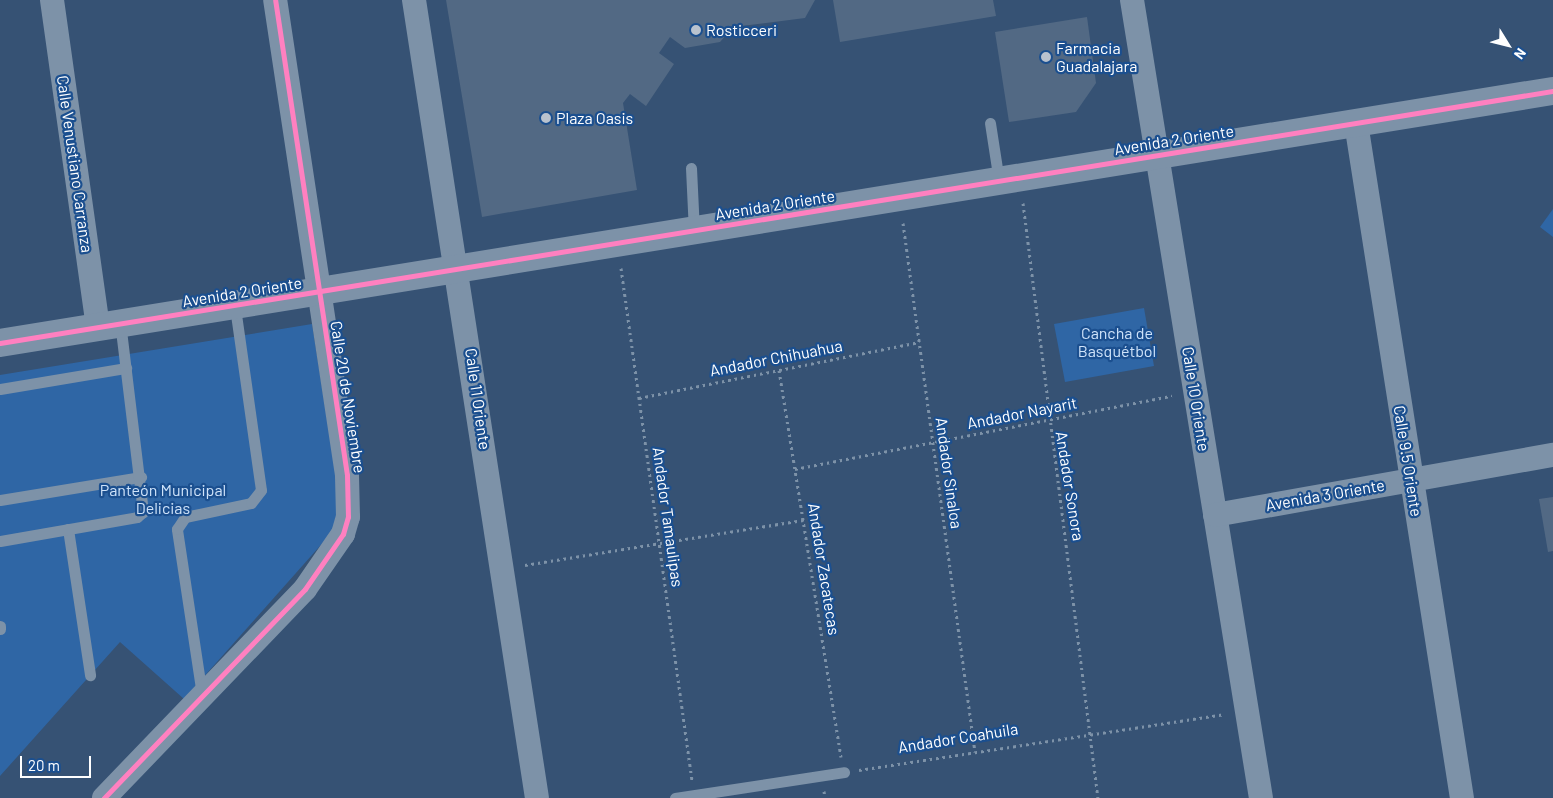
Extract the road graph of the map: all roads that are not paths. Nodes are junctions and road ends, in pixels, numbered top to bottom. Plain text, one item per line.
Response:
1 (52, 0) edge
2 (275, 0) edge
3 (414, 0) edge
4 (1132, 0) edge
5 (1553, 91) edge
6 (1356, 123) junction
7 (990, 124) dead end
8 (1157, 156) junction
9 (691, 168) dead end
10 (1009, 179) junction
11 (694, 231) junction
12 (458, 269) junction
13 (319, 292) junction
14 (235, 308) junction
15 (109, 325) junction
16 (0, 344) edge
17 (126, 368) junction
18 (0, 389) edge
19 (1553, 455) edge
20 (141, 477) junction
21 (1411, 480) junction
22 (0, 500) edge
23 (1215, 514) junction
24 (68, 529) junction
25 (0, 541) edge
26 (90, 675) dead end
27 (202, 695) junction
28 (844, 772) road end
29 (104, 798) edge
30 (537, 798) edge
31 (675, 798) edge
32 (1261, 798) edge
33 (1462, 798) edge

1 - 15 street, Calle Venustiano Carranza
2 - 13 street, Calle 20 de Noviembre
3 - 12 street, Calle 11 Oriente
4 - 8 street, Calle 10 Oriente
5 - 6 street, Avenida 2 Oriente
6 - 8 street, Avenida 2 Oriente
6 - 21 street, Calle 9.5 Oriente
7 - 10 lane
8 - 10 street, Avenida 2 Oriente
8 - 23 street, Calle 10 Oriente
9 - 11 lane
10 - 11 street, Avenida 2 Oriente
11 - 12 street, Avenida 2 Oriente
12 - 13 street, Avenida 2 Oriente
12 - 30 street, Calle 11 Oriente
13 - 14 street, Avenida 2 Oriente
13 - 27 street, Calle 20 de Noviembre
14 - 15 street, Avenida 2 Oriente
14 - 27 lane
15 - 16 street, Avenida 2 Oriente
15 - 17 lane
17 - 18 lane
17 - 20 lane
19 - 21 street, Avenida 3 Oriente
20 - 22 lane
20 - 24 lane
21 - 23 street, Avenida 3 Oriente
21 - 33 street, Calle 9.5 Oriente
23 - 32 street, Calle 10 Oriente
24 - 25 lane
24 - 26 lane
27 - 29 street, Calle 20 de Noviembre
28 - 31 lane

